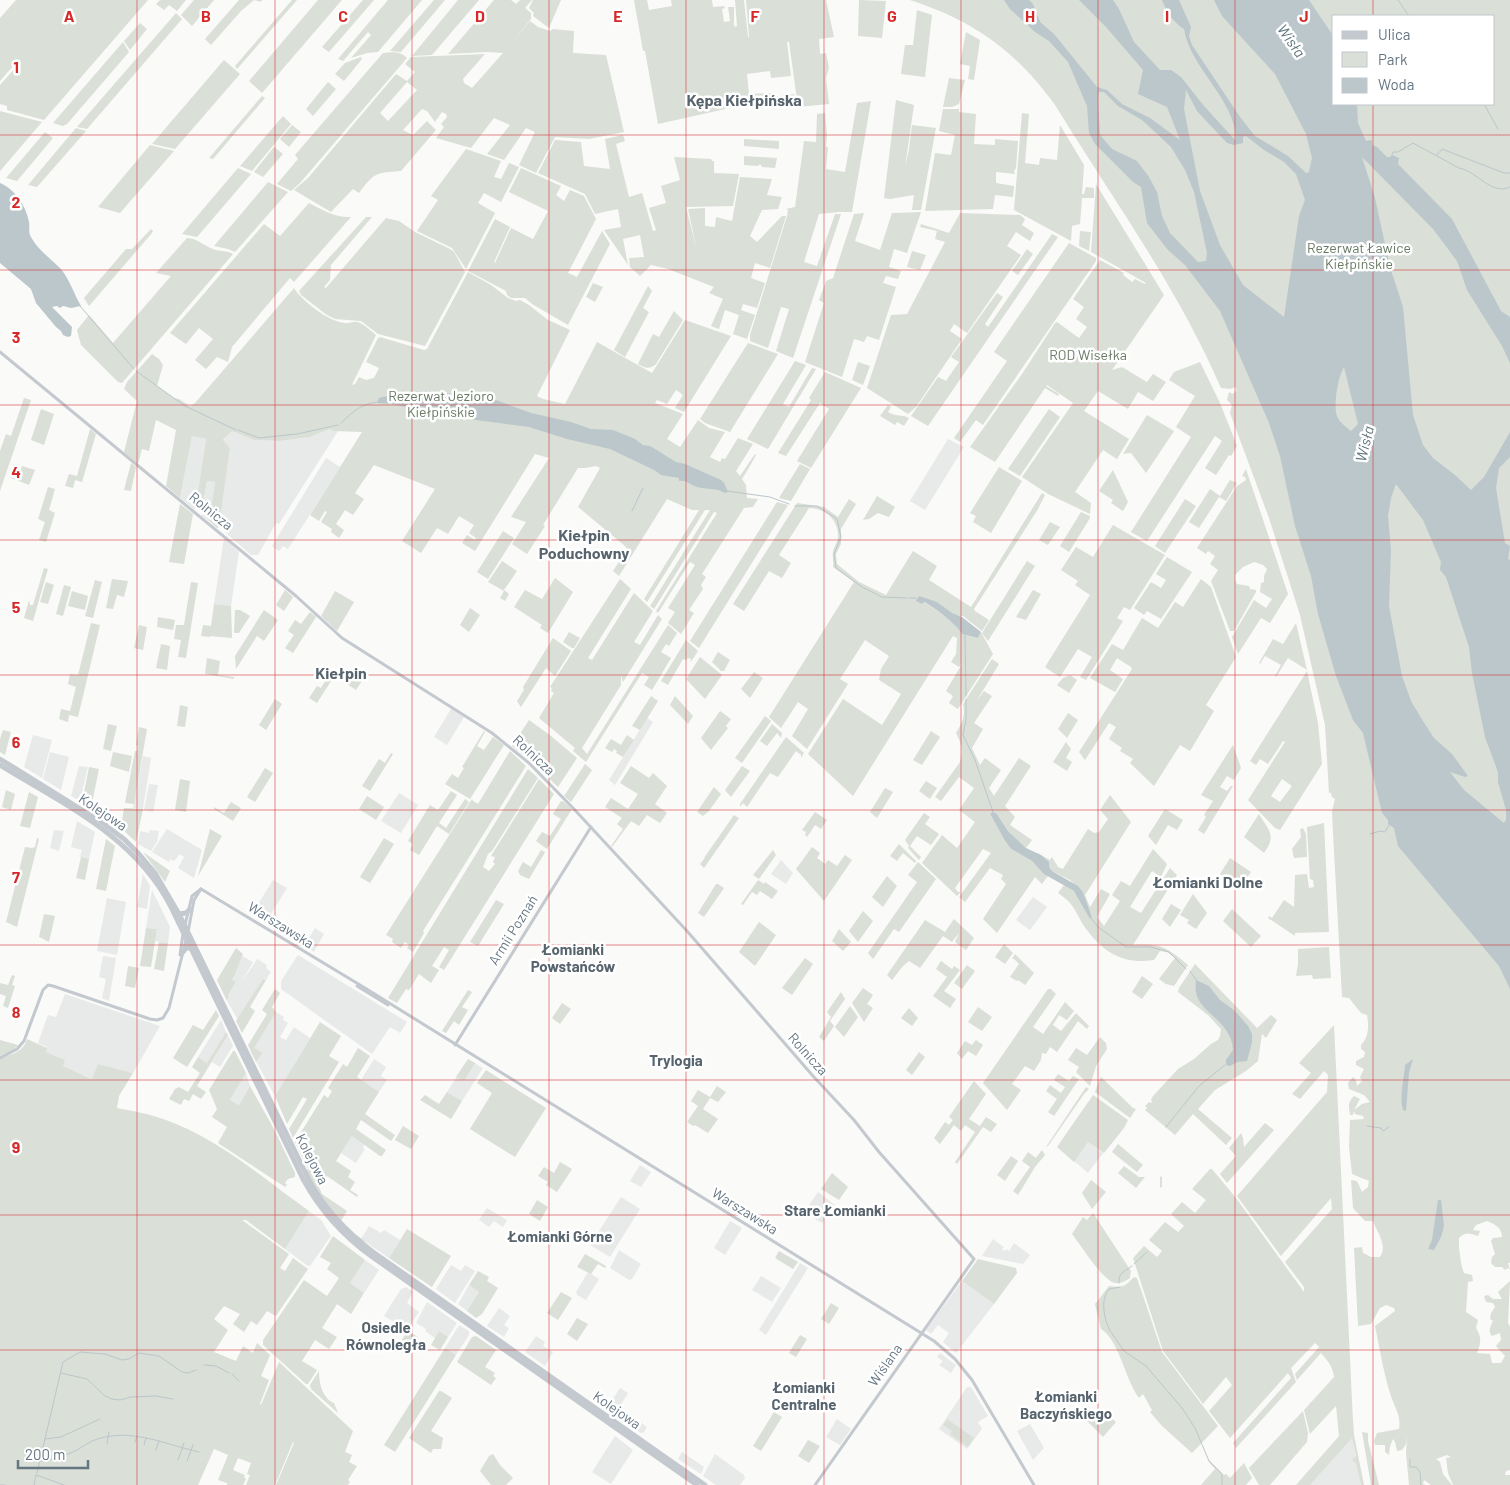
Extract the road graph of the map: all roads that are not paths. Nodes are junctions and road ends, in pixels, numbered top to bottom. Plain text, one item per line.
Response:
1 (0, 352) edge
2 (0, 760) edge
3 (0, 765) edge
4 (590, 827) junction
5 (201, 889) junction
6 (189, 910) junction
7 (179, 914) junction
8 (185, 926) junction
9 (186, 935) junction
10 (191, 948) junction
11 (183, 952) junction
12 (179, 961) junction
13 (454, 1045) junction
14 (0, 1058) edge
15 (298, 1169) junction
16 (307, 1192) dead end
17 (374, 1252) junction
18 (383, 1256) dead end
19 (974, 1259) joint
20 (921, 1333) junction
21 (697, 1485) edge
22 (704, 1485) edge
23 (814, 1485) edge
24 (1034, 1485) edge

1 - 4 street, Rolnicza
2 - 7 highway, Kolejowa
3 - 9 highway, Kolejowa
4 - 13 street, Armii Poznań
4 - 19 street, Rolnicza
5 - 6 street
5 - 9 street
5 - 13 street, Warszawska
6 - 7 highway
6 - 8 street
7 - 8 highway, Kolejowa
8 - 9 highway, Kolejowa
9 - 10 highway, Kolejowa
9 - 11 street
9 - 12 street
9 - 17 highway, Kolejowa
10 - 11 highway
10 - 15 highway, Kolejowa
11 - 12 street
12 - 14 street
13 - 20 street, Warszawska
15 - 16 highway
15 - 21 highway, Kolejowa
17 - 18 highway
17 - 22 highway, Kolejowa
19 - 20 street, Wiślana
20 - 23 street, Wiślana
20 - 24 street, Warszawska

